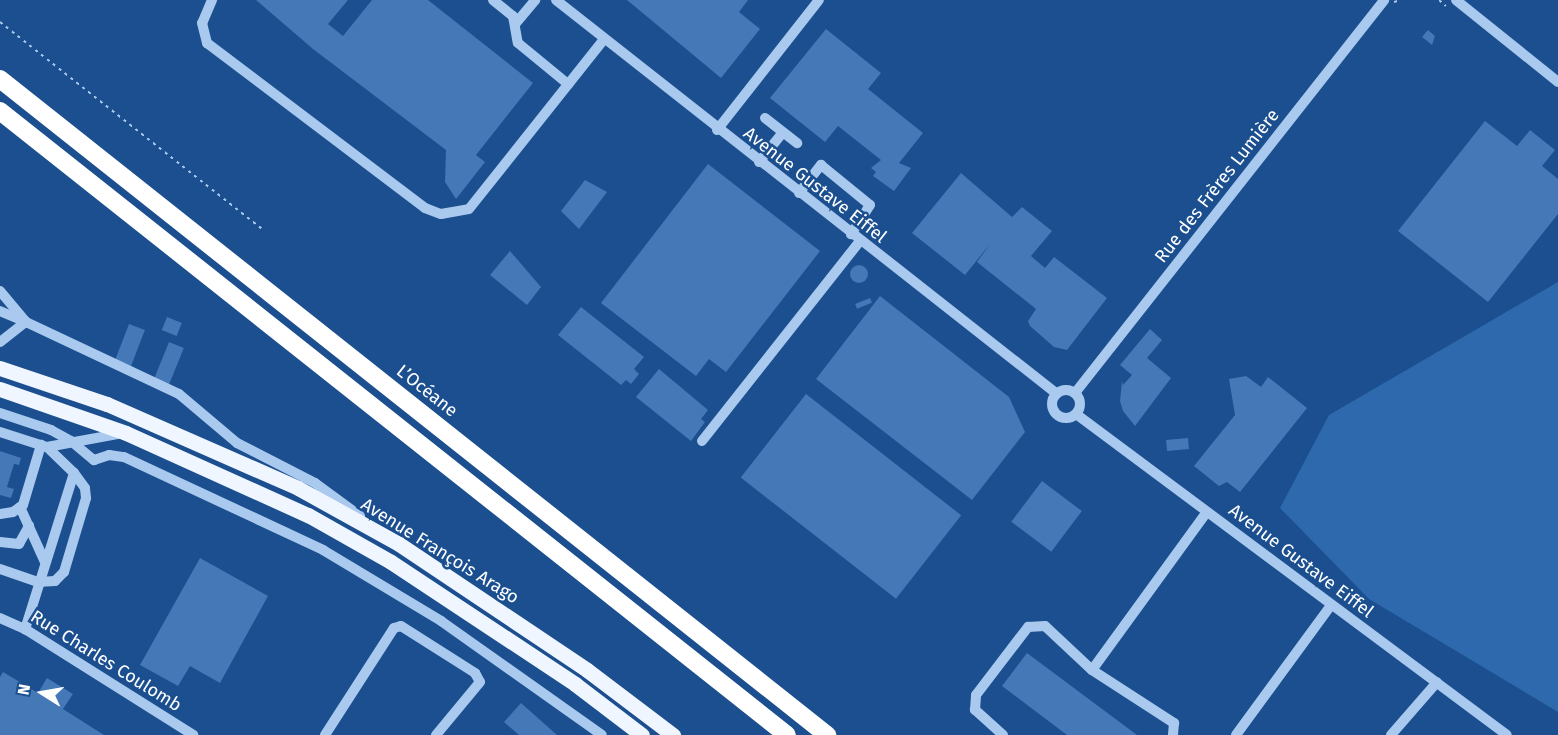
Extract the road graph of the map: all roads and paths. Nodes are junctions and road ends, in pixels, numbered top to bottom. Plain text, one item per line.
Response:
1 (212, 0) edge
2 (493, 0) edge
3 (535, 0) edge
4 (556, 0) edge
5 (819, 0) edge
6 (1384, 0) edge
7 (1456, 0) edge
8 (0, 22) edge
9 (516, 23) junction
10 (604, 39) junction
11 (0, 79) edge
12 (1558, 82) edge
13 (568, 84) junction
14 (0, 111) edge
15 (765, 118) dead end
16 (717, 130) junction
17 (783, 132) junction
18 (798, 143) dead end
19 (759, 162) junction
20 (799, 193) junction
21 (263, 230) dead end
22 (856, 238) junction
23 (0, 291) edge
24 (0, 311) edge
25 (26, 322) junction
26 (0, 342) edge
27 (0, 368) edge
28 (0, 389) edge
29 (1075, 393) junction
30 (1057, 394) junction
31 (0, 413) edge
32 (1076, 414) junction
33 (0, 432) edge
34 (126, 433) junction
35 (71, 441) junction
36 (702, 441) dead end
37 (44, 446) junction
38 (74, 473) junction
39 (20, 507) junction
40 (1207, 512) junction
41 (0, 514) edge
42 (29, 526) junction
43 (0, 542) edge
44 (399, 544) junction
45 (45, 561) junction
46 (0, 569) edge
47 (38, 582) junction
48 (1331, 604) junction
49 (1, 621) edge
50 (25, 629) junction
51 (1092, 670) junction
52 (1437, 682) junction
53 (194, 735) edge
54 (325, 735) edge
55 (436, 735) edge
56 (602, 735) edge
57 (642, 735) edge
58 (673, 735) edge
59 (787, 735) edge
60 (827, 735) edge
61 (1003, 735) edge
62 (1173, 735) edge
63 (1236, 735) edge
64 (1391, 735) edge
65 (1507, 735) edge

1 - 13 street
2 - 9 street
3 - 9 street
4 - 10 street, Avenue Gustave Eiffel
5 - 16 street
6 - 29 street, Rue des Frères Lumière
7 - 12 street
8 - 21 path
9 - 13 street
10 - 13 street
10 - 16 street, Avenue Gustave Eiffel
11 - 60 highway, L’Océane
14 - 59 highway
15 - 17 street
16 - 19 street, Avenue Gustave Eiffel
17 - 18 street
17 - 19 street
19 - 20 street, Avenue Gustave Eiffel
20 - 22 street, Avenue Gustave Eiffel
20 - 22 street
22 - 30 street, Avenue Gustave Eiffel
22 - 36 street
23 - 25 street
24 - 25 street
25 - 26 street
25 - 44 street
27 - 44 main road, Avenue François Arago
28 - 34 main road, Avenue François Arago
29 - 30 street
29 - 32 street
30 - 32 street
31 - 35 street
32 - 40 street, Avenue Gustave Eiffel
33 - 37 street
34 - 35 street
34 - 57 main road, Avenue François Arago
35 - 37 street
35 - 56 street
37 - 38 street
37 - 39 street
38 - 45 street
38 - 47 street
39 - 41 street
39 - 42 street
40 - 48 street, Avenue Gustave Eiffel
40 - 51 street
42 - 43 street
42 - 45 street
44 - 58 main road, Avenue François Arago
45 - 47 street
46 - 47 street
47 - 50 street
48 - 52 street, Avenue Gustave Eiffel
48 - 63 street
49 - 50 street, Rue Charles Coulomb
50 - 53 street, Rue Charles Coulomb
51 - 61 street
51 - 62 street
52 - 64 street
52 - 65 street, Avenue Gustave Eiffel
54 - 55 street

